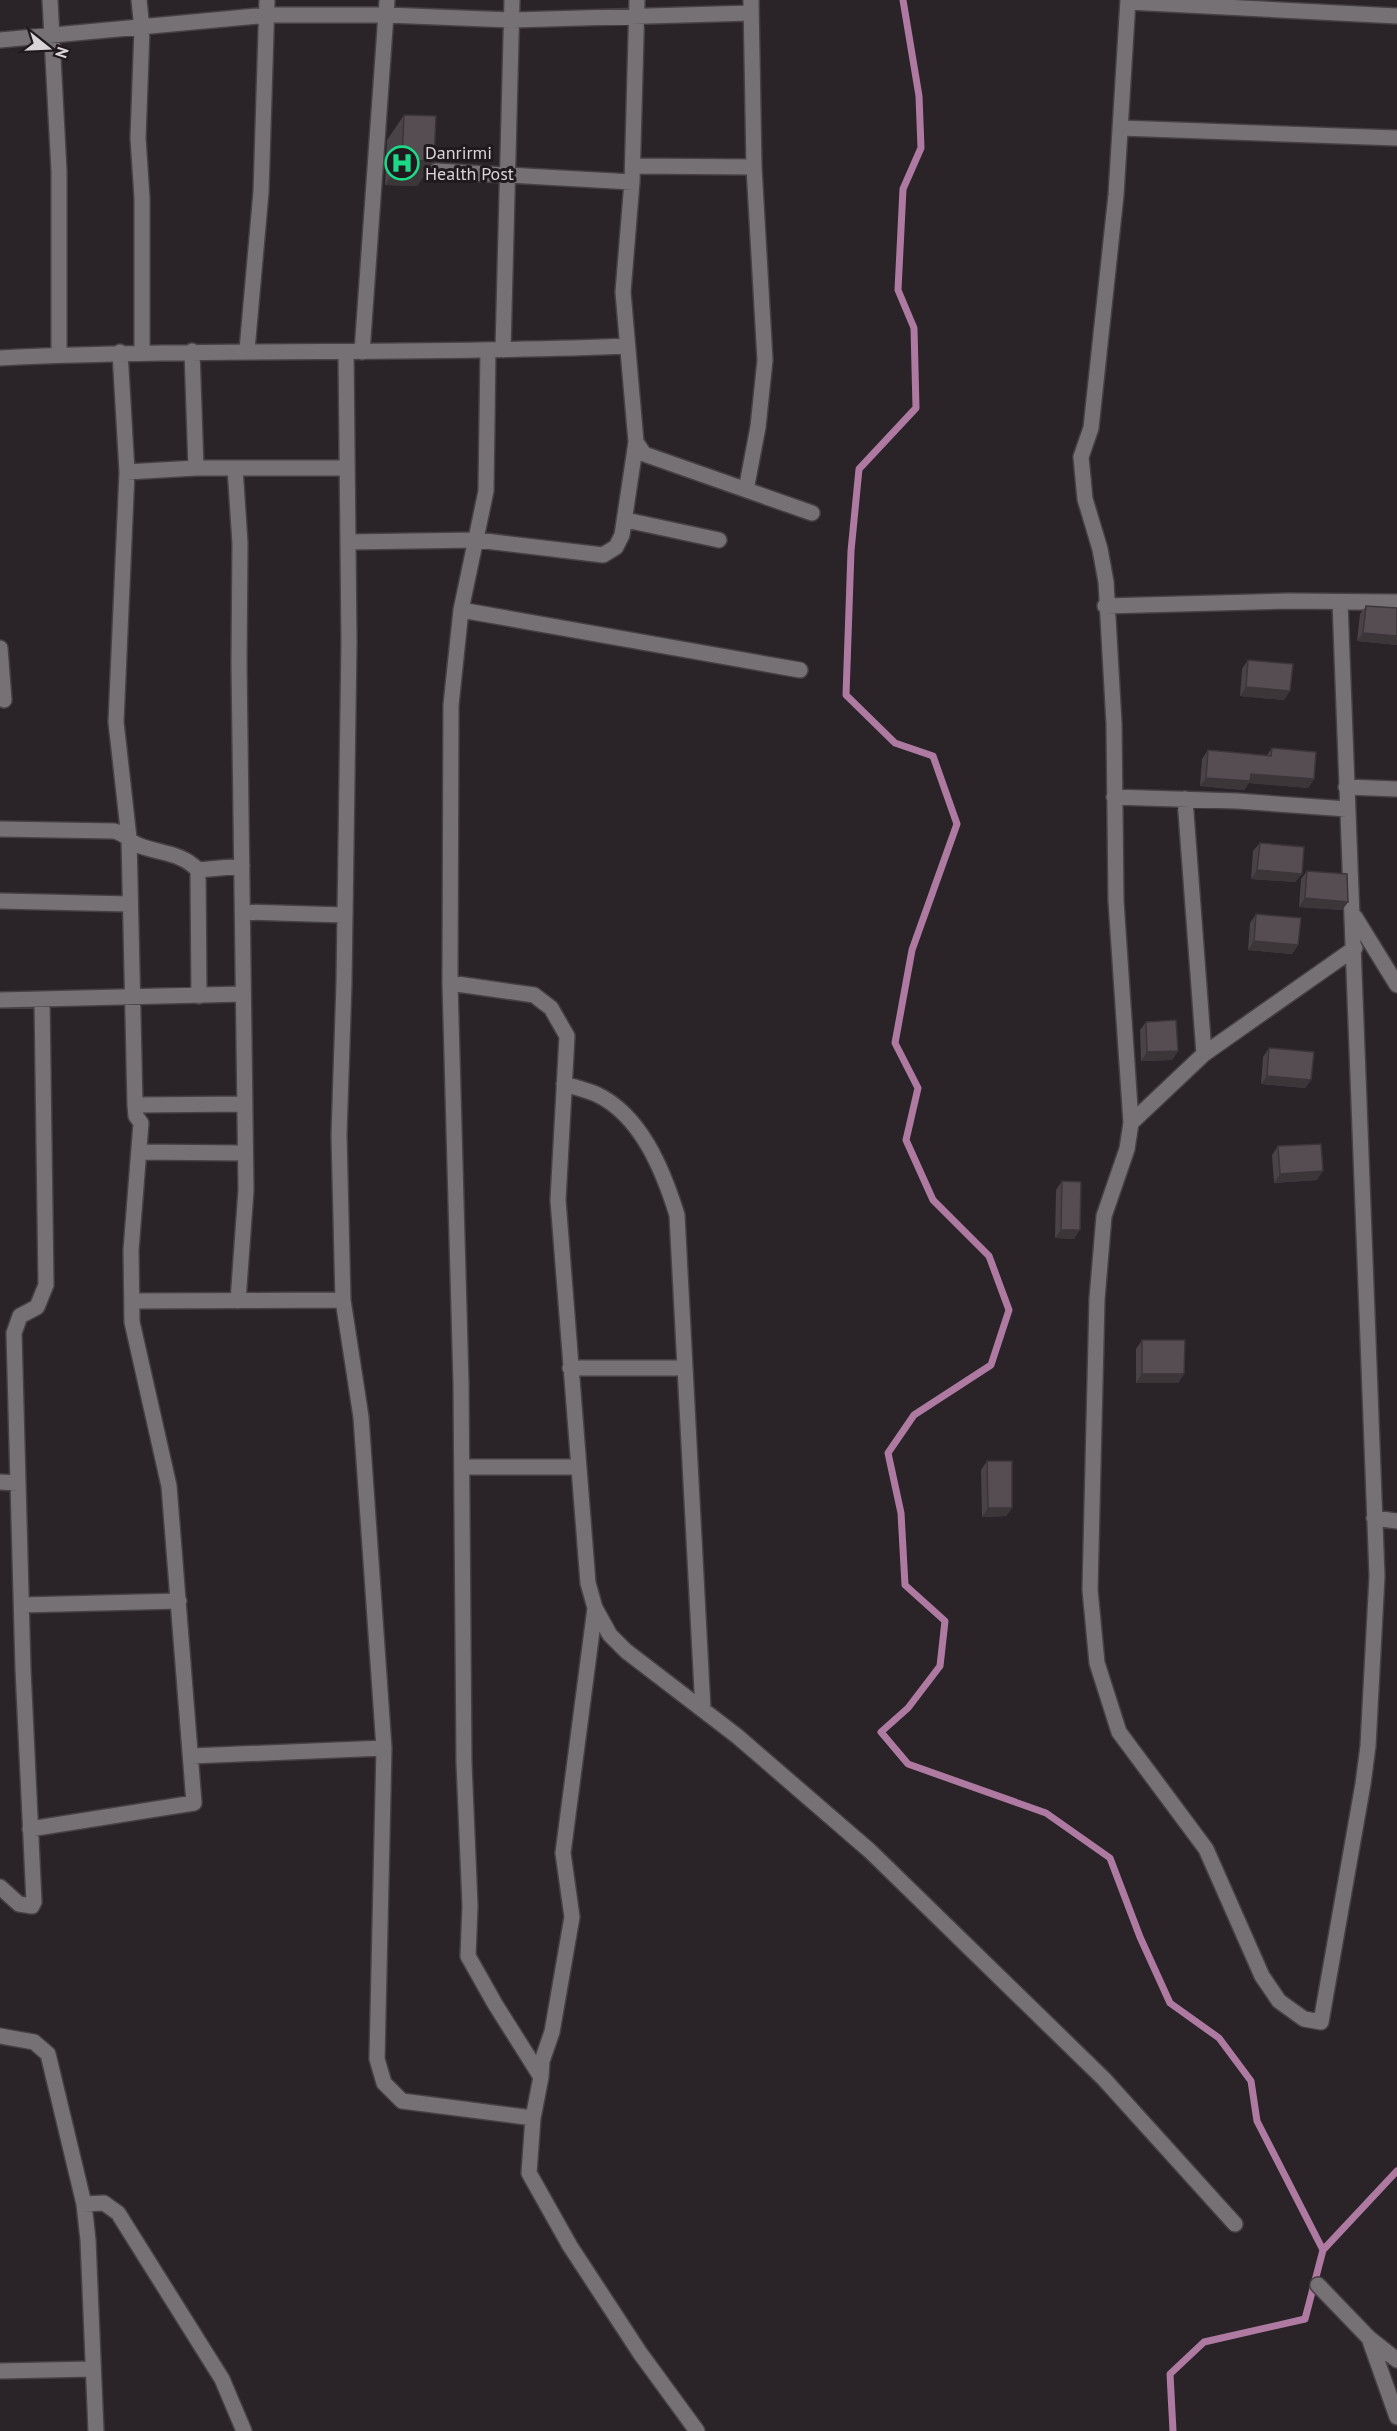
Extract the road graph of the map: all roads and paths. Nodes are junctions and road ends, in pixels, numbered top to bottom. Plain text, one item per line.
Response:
1 (50, 0) edge
2 (139, 0) edge
3 (512, 0) edge
4 (637, 0) edge
5 (1128, 1) edge
6 (751, 6) edge
7 (387, 7) edge
8 (268, 8) edge
9 (1397, 16) edge
10 (637, 18) junction
11 (513, 20) junction
12 (142, 29) junction
13 (53, 36) junction
14 (0, 40) edge
15 (1121, 128) junction
16 (1397, 138) edge
17 (634, 166) junction
18 (754, 167) junction
19 (436, 171) edge
20 (507, 175) junction
21 (632, 182) junction
22 (627, 346) junction
23 (247, 350) junction
24 (496, 350) junction
25 (142, 351) junction
26 (192, 351) junction
27 (120, 352) junction
28 (346, 352) junction
29 (362, 352) junction
30 (59, 355) junction
31 (0, 358) edge
32 (636, 442) junction
33 (196, 468) junction
34 (235, 468) junction
35 (347, 468) junction
36 (127, 472) junction
37 (746, 490) junction
38 (812, 513) dead end
39 (626, 520) junction
40 (477, 540) junction
41 (719, 540) dead end
42 (348, 542) junction
43 (1340, 602) junction
44 (1397, 602) edge
45 (1105, 606) junction
46 (461, 610) junction
47 (0, 648) edge
48 (800, 670) dead end
49 (4, 700) dead end
50 (1346, 787) junction
51 (1397, 789) edge
52 (1114, 797) junction
53 (1185, 799) junction
54 (1347, 809) junction
55 (0, 829) edge
56 (129, 838) junction
57 (242, 866) junction
58 (198, 870) junction
59 (0, 901) edge
60 (130, 904) junction
61 (243, 912) junction
62 (344, 915) junction
63 (1353, 915) junction
64 (1355, 948) junction
65 (450, 983) junction
66 (1397, 985) edge
67 (243, 994) junction
68 (199, 996) junction
69 (132, 997) junction
70 (42, 999) junction
71 (0, 1000) edge
72 (1204, 1054) junction
73 (564, 1084) junction
74 (244, 1104) junction
75 (135, 1105) junction
76 (1131, 1123) junction
77 (140, 1152) junction
78 (245, 1153) junction
79 (344, 1300) junction
80 (132, 1301) junction
81 (238, 1301) junction
82 (570, 1368) junction
83 (685, 1368) junction
84 (8, 1381) edge
85 (462, 1467) junction
86 (578, 1467) junction
87 (0, 1482) edge
88 (18, 1483) junction
89 (1374, 1518) junction
90 (1397, 1521) edge
91 (179, 1601) junction
92 (22, 1605) junction
93 (595, 1608) junction
94 (703, 1710) junction
95 (384, 1748) junction
96 (191, 1756) junction
97 (30, 1829) junction
98 (0, 1887) edge
99 (0, 2036) edge
100 (541, 2077) junction
101 (533, 2118) junction
102 (84, 2204) junction
103 (1235, 2224) dead end
104 (1318, 2285) dead end
105 (1369, 2338) junction
106 (1397, 2360) edge
107 (92, 2369) junction
108 (0, 2371) edge
109 (1397, 2417) edge
110 (96, 2431) edge
111 (244, 2431) edge
112 (697, 2431) edge

1 - 13 street
2 - 12 street
3 - 11 street
4 - 10 street
5 - 9 street
5 - 15 street
6 - 10 street
6 - 18 street
7 - 8 street
7 - 11 street
7 - 29 street
8 - 12 street
8 - 23 street
10 - 11 street
10 - 17 street
11 - 20 street
12 - 13 street
12 - 25 street
13 - 14 street
13 - 30 street
15 - 16 street
15 - 45 street
17 - 18 street
17 - 21 street
18 - 37 street
19 - 20 street
20 - 21 street
20 - 24 street
21 - 22 street
22 - 24 street
22 - 32 street
23 - 26 street
23 - 28 street
24 - 29 street
24 - 40 street
25 - 26 street
25 - 27 street
26 - 33 street
27 - 30 street
27 - 36 street
28 - 29 street
28 - 35 street
30 - 31 street
32 - 37 street
32 - 39 street
33 - 34 street
33 - 36 street
34 - 35 street
34 - 57 street
35 - 42 street
36 - 56 street
37 - 38 street
39 - 40 street
39 - 41 street
40 - 42 street
40 - 46 street
42 - 62 street
43 - 44 street
43 - 45 street
43 - 50 street
45 - 52 street
46 - 48 street
46 - 65 street
47 - 49 street
50 - 51 street
50 - 54 street
52 - 53 street
52 - 76 street
53 - 54 street
53 - 72 street
54 - 63 street
55 - 56 street
56 - 58 street
56 - 60 street
57 - 58 street
57 - 61 street
58 - 68 street
59 - 60 street
60 - 69 street
61 - 62 street
61 - 67 street
62 - 79 street
63 - 64 street
63 - 66 street
64 - 72 street
64 - 89 street
65 - 73 street
65 - 85 street
67 - 68 street
67 - 74 street
68 - 69 street
69 - 70 street
69 - 75 street
70 - 71 street
70 - 84 street
72 - 76 street
73 - 82 street
73 - 83 street
74 - 75 street
74 - 78 street
75 - 77 street
76 - 89 street
77 - 78 street
77 - 80 street
78 - 81 street
79 - 81 street
79 - 95 street
80 - 81 street
80 - 91 street
82 - 83 street
82 - 86 street
83 - 94 street
84 - 88 street
85 - 86 street
85 - 100 street
86 - 93 street
87 - 88 street
88 - 92 street
89 - 90 street
91 - 92 street
91 - 96 street
92 - 97 street
93 - 94 street
93 - 100 street
94 - 103 street
95 - 96 street
95 - 101 street
96 - 97 street
97 - 98 street
99 - 102 street
100 - 101 street
101 - 112 street
102 - 107 street
102 - 111 street
104 - 105 street
105 - 106 street
105 - 109 street
107 - 108 street
107 - 110 street

